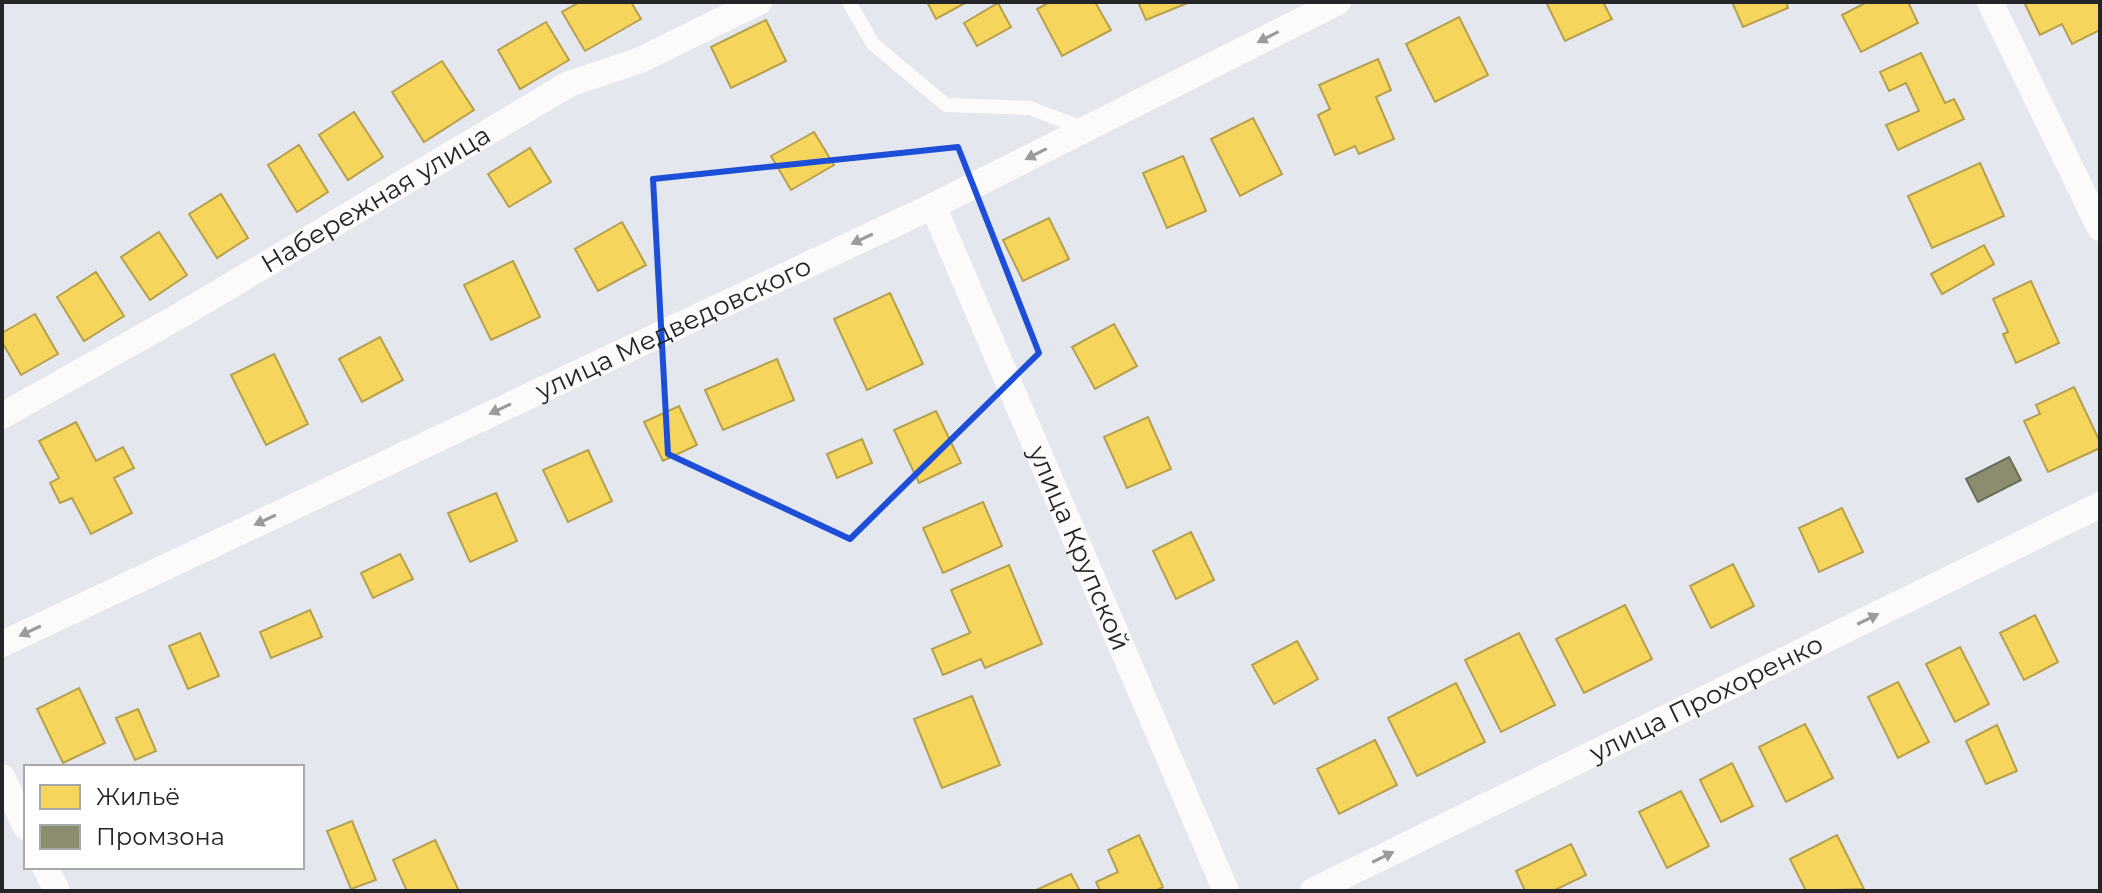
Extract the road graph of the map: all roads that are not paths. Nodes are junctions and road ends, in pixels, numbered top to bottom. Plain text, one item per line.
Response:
1 (759, 2) edge
2 (849, 2) edge
3 (1338, 2) edge
4 (1990, 2) edge
5 (1086, 129) junction
6 (933, 206) junction
7 (2100, 228) edge
8 (2, 416) edge
9 (2100, 505) edge
10 (2, 644) edge
11 (2, 777) edge
12 (24, 823) edge
13 (46, 869) edge
14 (57, 891) edge
15 (1226, 891) edge
16 (1313, 891) edge

1 - 8 street, Набережная улица
2 - 5 lane
3 -> 5 street, улица Медведовского
4 - 7 street
5 -> 6 street, улица Медведовского
6 -> 10 street, улица Медведовского
6 - 15 street, улица Крупской
16 -> 9 street, улица Прохоренко
11 - 12 street
13 - 14 street

